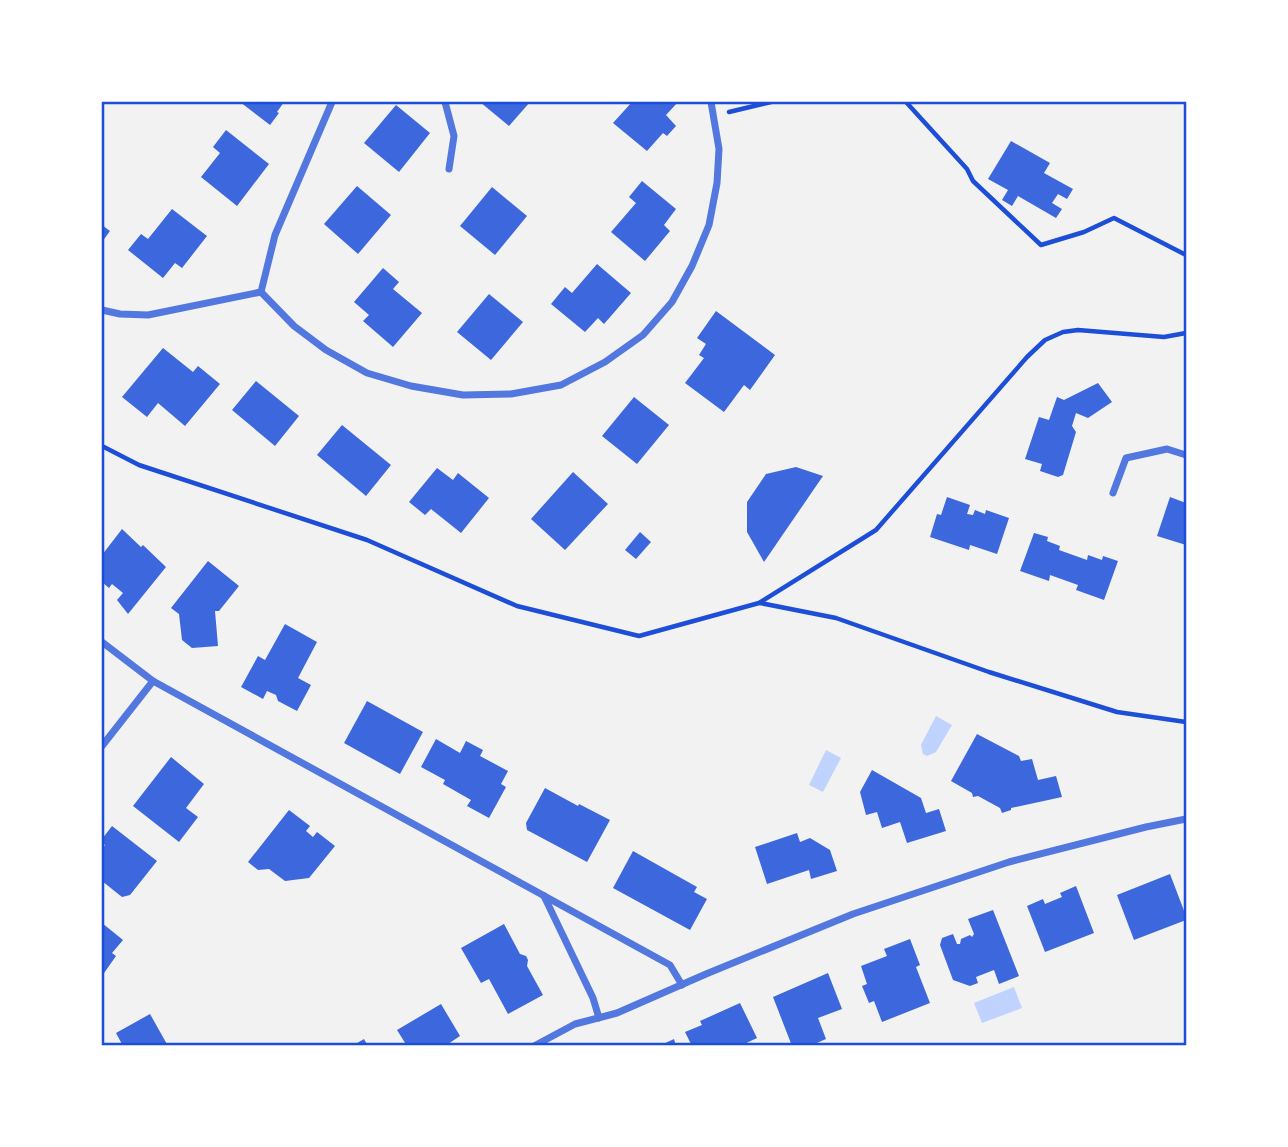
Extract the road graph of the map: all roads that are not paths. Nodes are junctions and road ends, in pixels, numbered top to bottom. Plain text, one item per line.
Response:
1 (332, 102) edge
2 (445, 102) edge
3 (711, 102) edge
4 (449, 169) dead end
5 (261, 292) junction
6 (102, 310) edge
7 (1186, 455) edge
8 (1113, 492) dead end
9 (102, 642) edge
10 (153, 681) junction
11 (102, 746) edge
12 (1186, 819) edge
13 (544, 896) junction
14 (682, 985) junction
15 (599, 1018) junction
16 (534, 1045) edge

1 - 5 street
2 - 4 street
3 - 5 street
5 - 6 street
7 - 8 street
9 - 10 street
10 - 11 street
10 - 13 street
12 - 14 street
13 - 14 street
13 - 15 street
14 - 15 street
15 - 16 street

